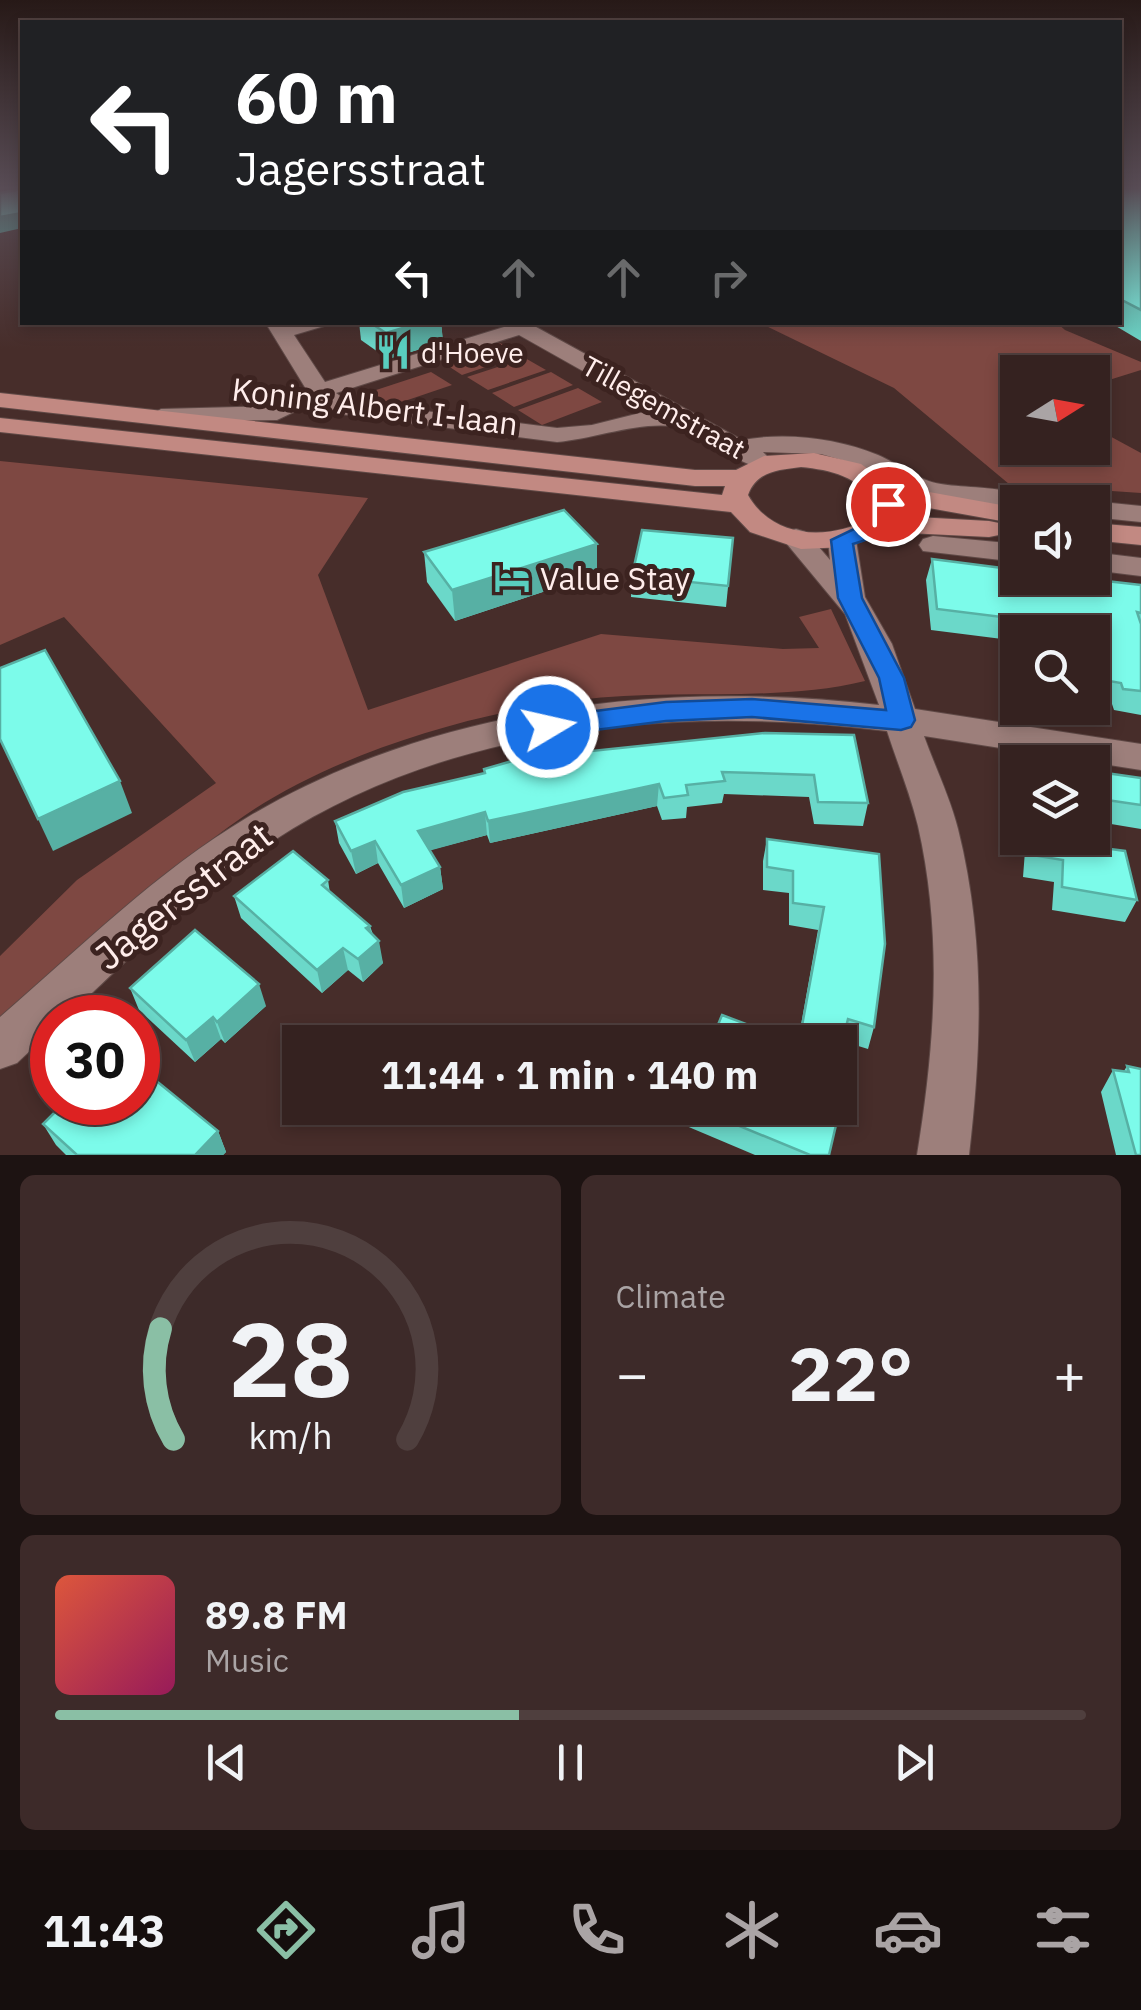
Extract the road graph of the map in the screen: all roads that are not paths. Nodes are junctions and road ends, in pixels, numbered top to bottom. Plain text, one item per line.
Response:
1 (516, 325) edge
2 (279, 327) edge
3 (318, 392) junction
4 (0, 400) edge
5 (652, 409) junction
6 (158, 416) junction
7 (0, 425) edge
8 (740, 448) junction
9 (748, 482) junction
10 (883, 492) junction
11 (1000, 499) edge
12 (1110, 511) edge
13 (1000, 513) edge
14 (1141, 514) edge
15 (882, 523) junction
16 (1000, 529) edge
17 (1110, 533) edge
18 (1141, 536) edge
19 (796, 538) junction
20 (842, 540) junction
21 (933, 545) dead end
22 (1000, 552) edge
23 (1110, 563) edge
24 (1141, 567) edge
25 (850, 598) junction
26 (901, 720) junction
27 (1141, 757) edge
28 (0, 1046) edge
29 (943, 1155) edge

1 - 3 street
1 - 5 street, Tillegemstraat
2 - 3 street
3 - 5 street
3 - 6 street
4 - 6 main road, Koning Albert I-laan
5 - 8 street, Tillegemstraat
6 - 9 main road, Koning Albert I-laan
7 - 9 main road, Koning Albert I-laan
8 - 9 street, Tillegemstraat
8 - 11 street
9 - 10 main road, Koning Albert I-laan
9 - 19 main road, Koning Albert I-laan
10 - 13 main road, Koning Albert I-laan
10 - 15 main road
12 - 14 street
15 - 16 main road, Koning Albert I-laan
15 - 20 main road, Koning Albert I-laan
17 - 18 main road
19 - 20 main road, Koning Albert I-laan
19 - 25 street
20 - 25 street
21 - 22 street
23 - 24 street
25 - 26 street
26 - 27 street
26 - 28 street, Jagersstraat
26 - 29 street

